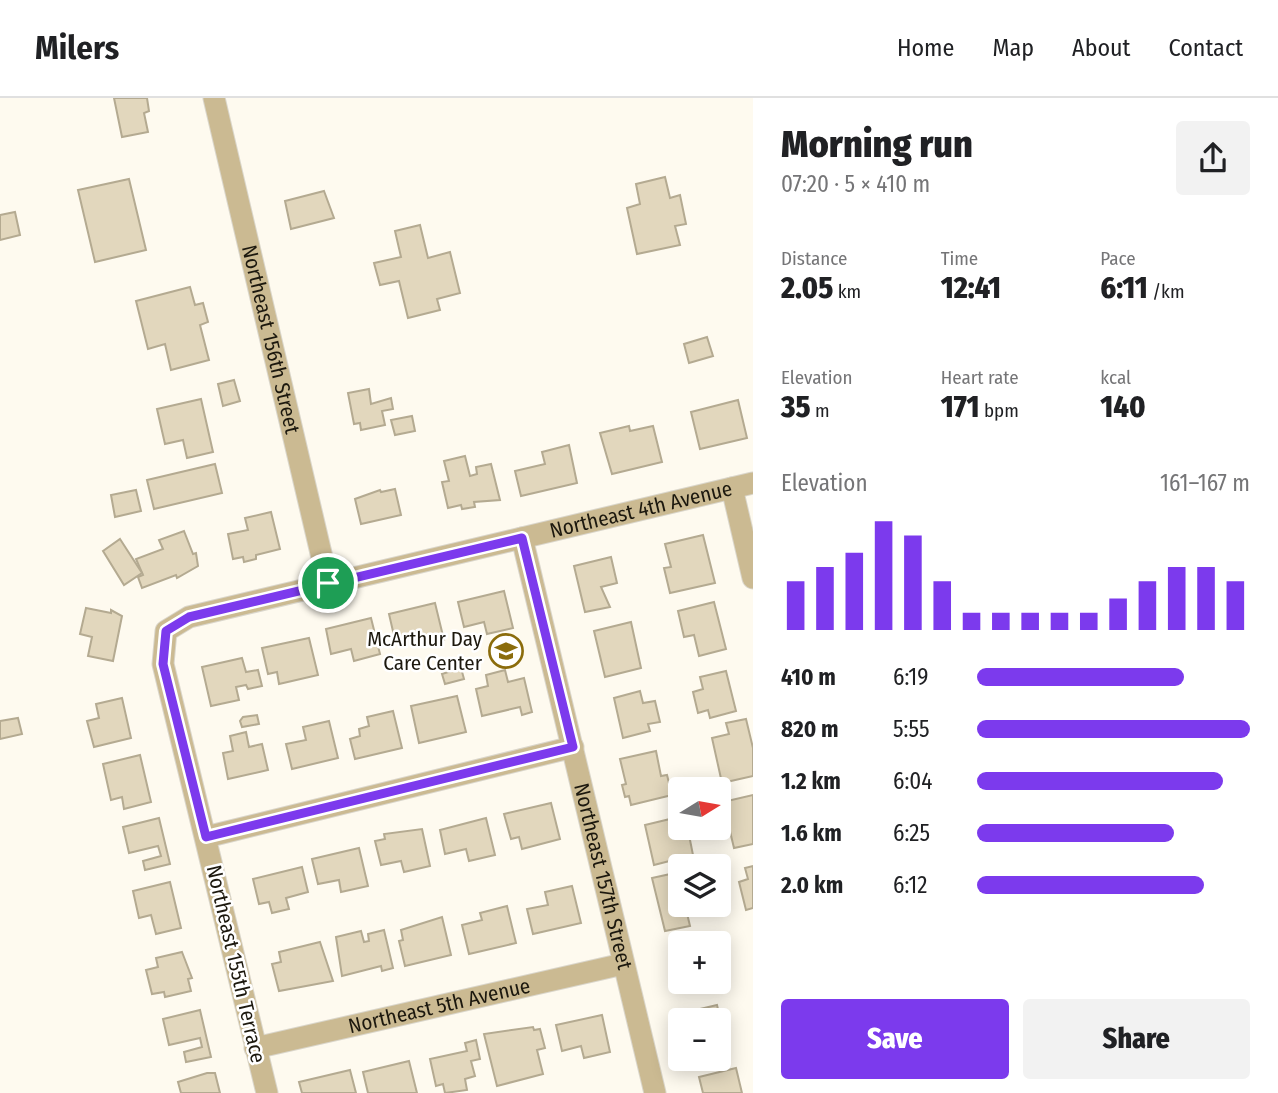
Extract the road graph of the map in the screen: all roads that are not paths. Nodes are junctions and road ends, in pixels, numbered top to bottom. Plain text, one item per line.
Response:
1 (214, 98) edge
2 (753, 483) edge
3 (732, 488) junction
4 (522, 538) junction
5 (753, 578) edge
6 (328, 583) junction
7 (166, 631) joint
8 (573, 747) junction
9 (206, 837) junction
10 (623, 964) junction
11 (255, 1048) junction
12 (267, 1093) edge
13 (654, 1093) edge

1 - 6 street, Northeast 156th Street
2 - 3 street, Northeast 4th Avenue
3 - 4 street, Northeast 4th Avenue
3 - 5 street
4 - 6 street, Northeast 4th Avenue
4 - 8 street, Northeast 157th Street
6 - 7 street, Northeast 4th Avenue
7 - 9 street, Northeast 155th Terrace
8 - 9 street
8 - 10 street, Northeast 157th Street
9 - 11 street, Northeast 155th Terrace
10 - 11 street, Northeast 5th Avenue
10 - 13 street, Northeast 157th Street
11 - 12 street, Northeast 155th Terrace

